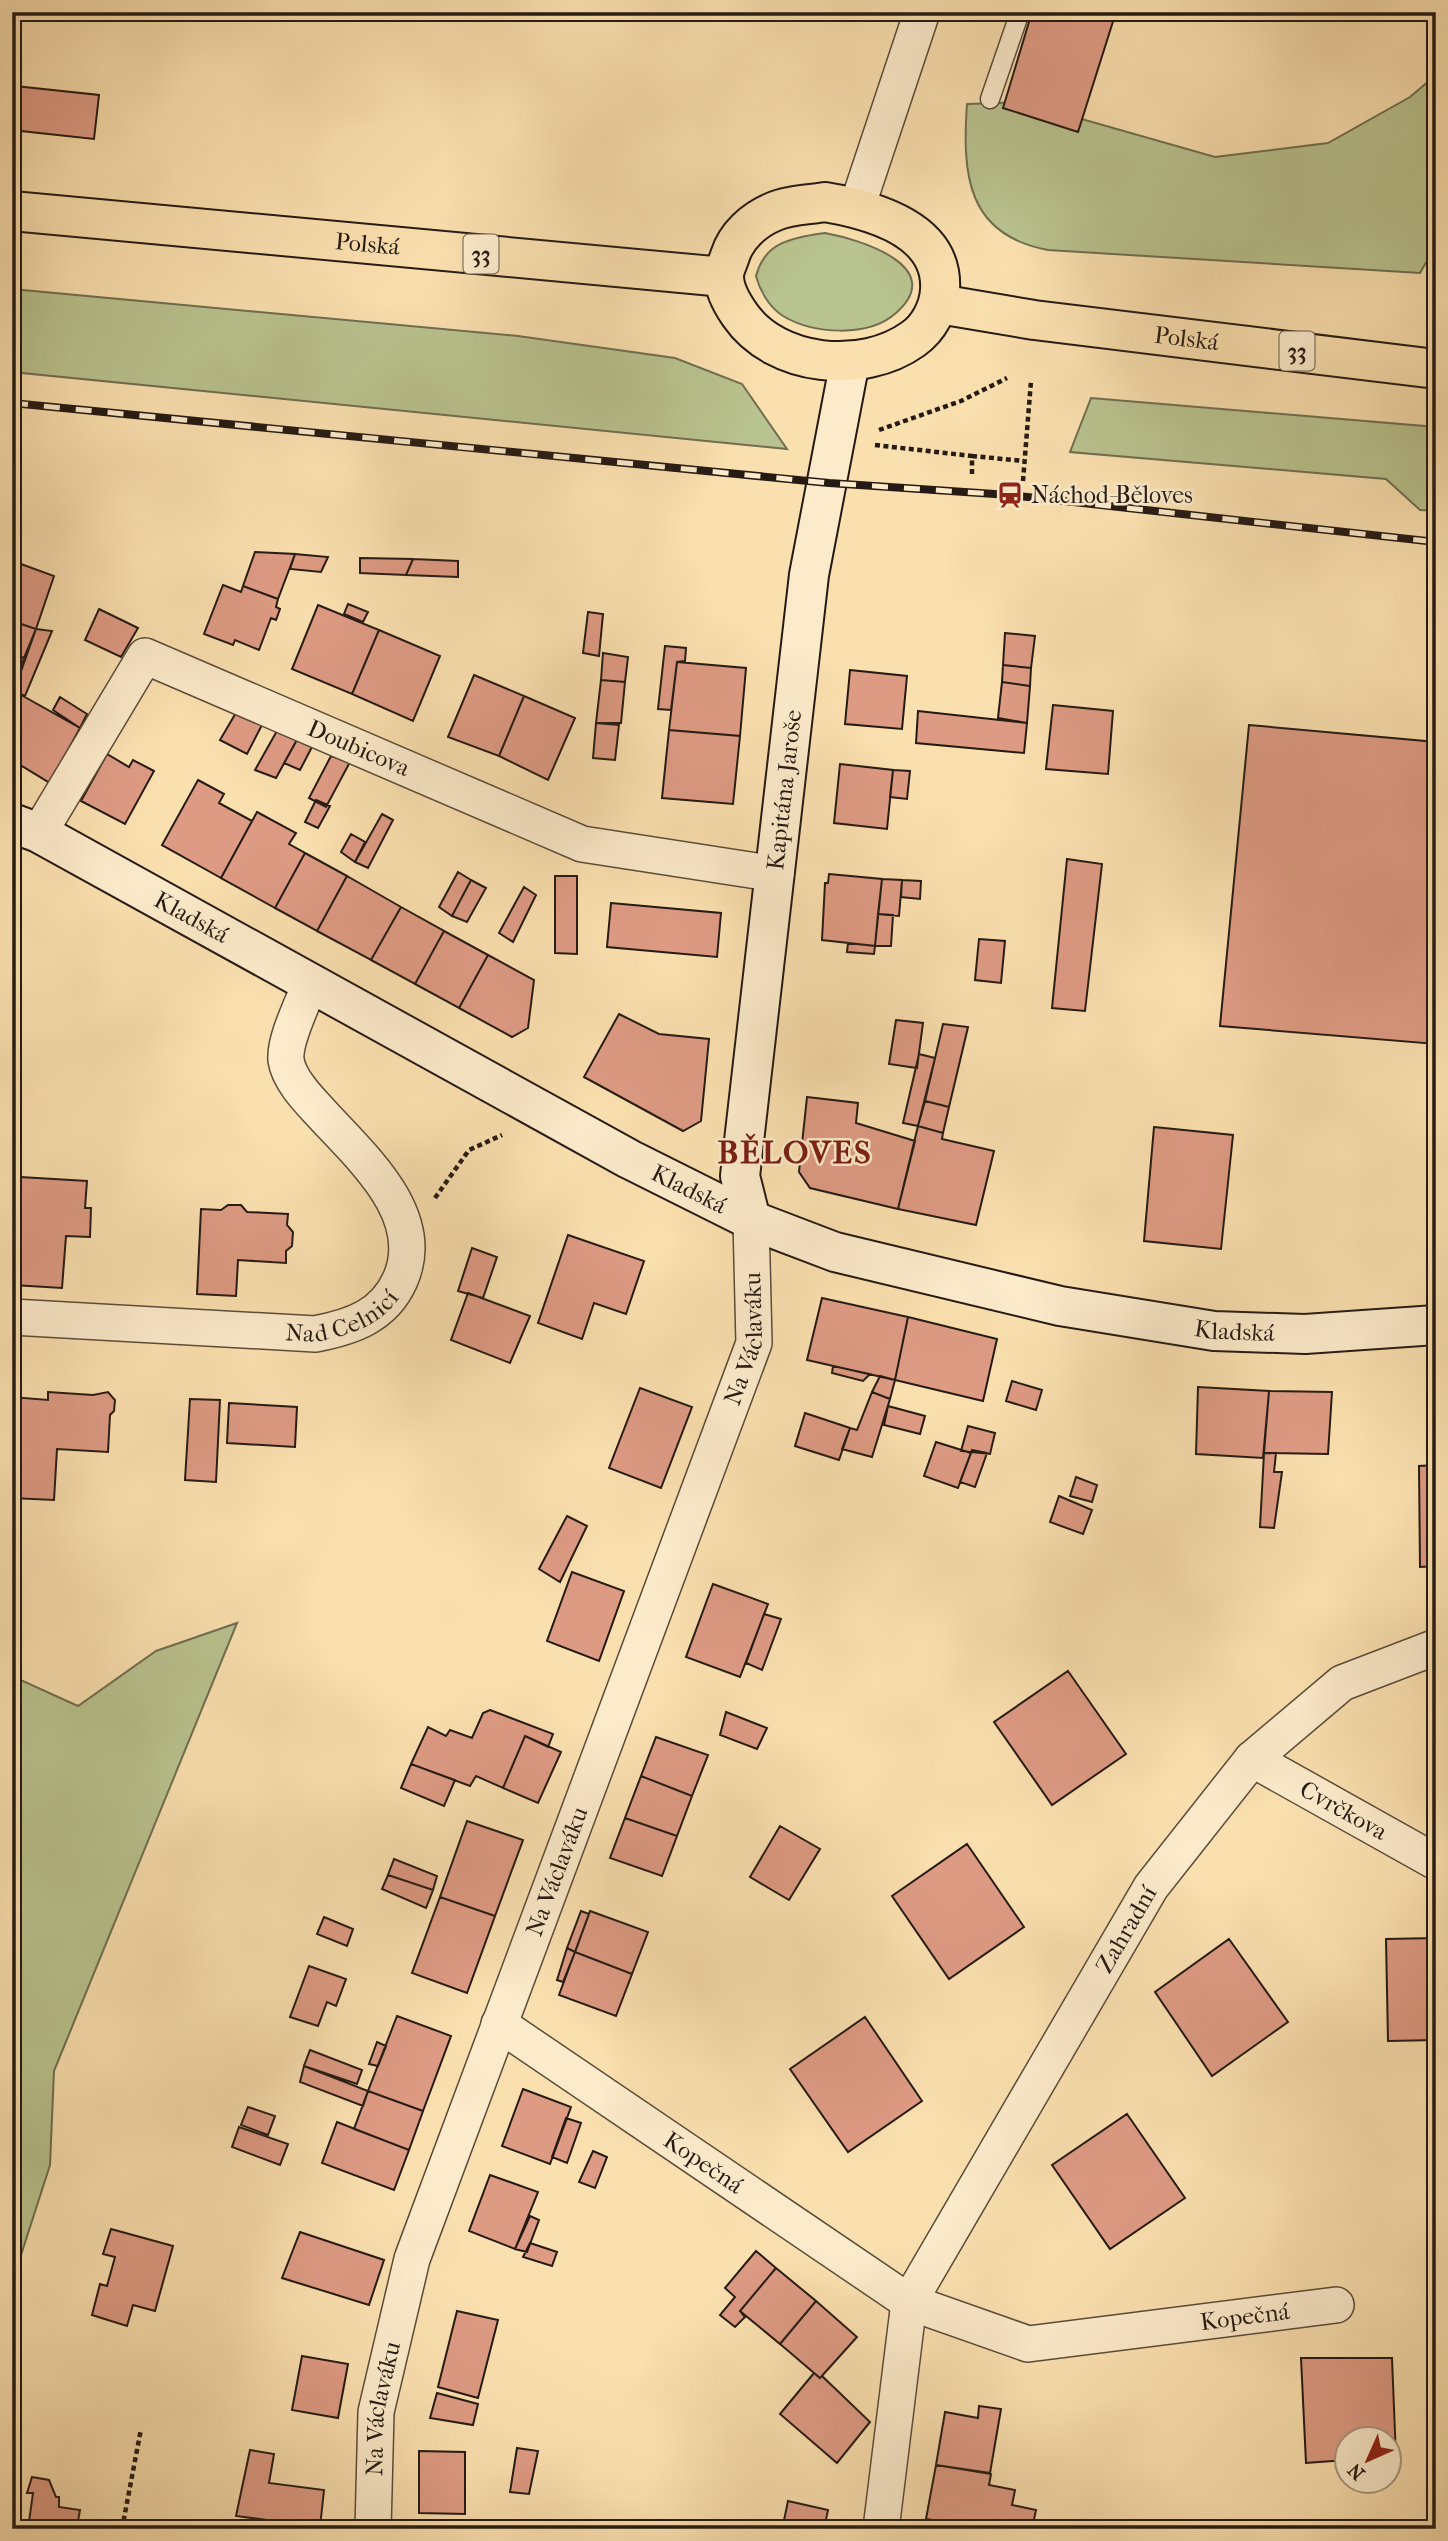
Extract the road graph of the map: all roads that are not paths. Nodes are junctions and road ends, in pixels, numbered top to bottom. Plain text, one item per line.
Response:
1 (922, 12) edge
2 (1020, 12) edge
3 (990, 99) dead end
4 (857, 207) junction
5 (12, 211) edge
6 (723, 276) junction
7 (939, 304) junction
8 (850, 361) junction
9 (1436, 369) edge
10 (25, 828) edge
11 (776, 874) junction
12 (310, 984) junction
13 (751, 1220) junction
14 (12, 1317) edge
15 (1436, 1325) edge
16 (1436, 1647) edge
17 (1252, 1759) junction
18 (1436, 1862) edge
19 (499, 2024) junction
20 (909, 2302) junction
21 (1336, 2305) dead end
22 (373, 2529) edge
23 (881, 2529) edge

1 - 4 street
2 - 3 lane
4 - 6 main road
4 - 7 main road
5 - 6 main road, Polská / 33
6 - 8 main road
7 - 8 main road
7 - 9 main road, Polská / 33
8 - 11 main road, Kapitána Jaroše
10 - 11 street, Doubicova
10 - 12 main road, Kladská
11 - 13 main road, Kapitána Jaroše
12 - 13 main road, Kladská
12 - 14 street, Nad Celnicí
13 - 15 main road, Kladská
13 - 19 street, Na Václaváku
16 - 17 street, Zahradní
17 - 18 street, Cvrčkova
17 - 20 street, Zahradní
19 - 20 street, Kopečná
19 - 22 street, Na Václaváku
20 - 21 street, Kopečná
20 - 23 street

